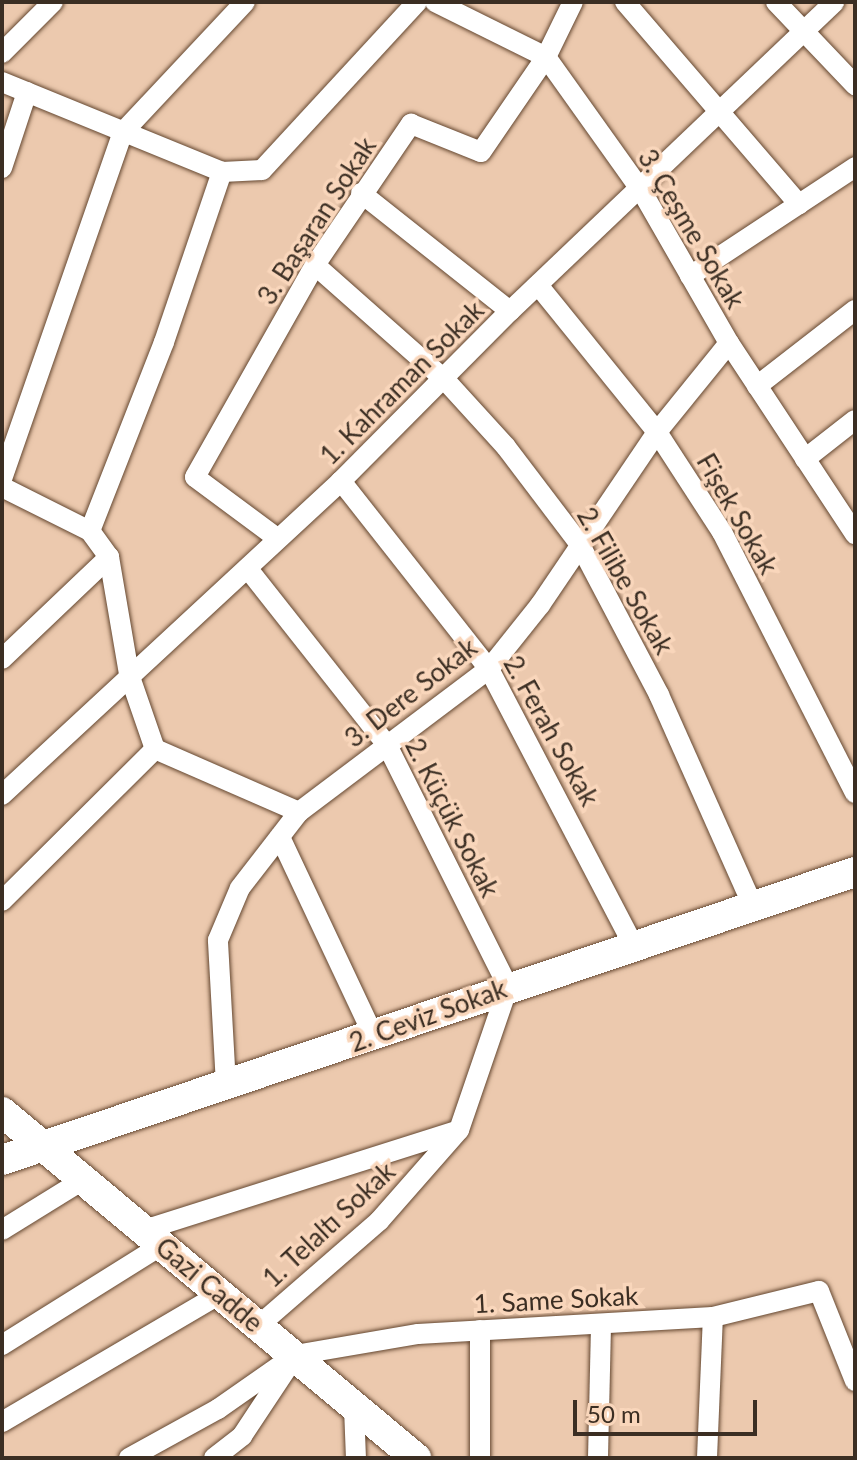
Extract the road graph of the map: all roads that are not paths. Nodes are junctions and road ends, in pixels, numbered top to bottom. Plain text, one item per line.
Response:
1 (53, 2) edge
2 (245, 2) edge
3 (417, 2) edge
4 (435, 2) edge
5 (573, 2) edge
6 (625, 2) edge
7 (776, 2) edge
8 (834, 2) edge
9 (804, 31) junction
10 (2, 53) edge
11 (546, 57) junction
12 (2, 82) edge
13 (855, 85) edge
14 (27, 92) junction
15 (722, 111) junction
16 (123, 132) junction
17 (855, 167) edge
18 (2, 168) edge
19 (222, 172) junction
20 (641, 190) junction
21 (361, 193) junction
22 (799, 204) junction
23 (315, 265) junction
24 (690, 276) junction
25 (538, 285) junction
26 (855, 310) edge
27 (510, 311) junction
28 (729, 343) junction
29 (446, 381) junction
30 (757, 386) junction
31 (855, 420) edge
32 (657, 432) junction
33 (805, 459) junction
34 (2, 479) edge
35 (341, 481) junction
36 (2, 487) edge
37 (90, 531) junction
38 (855, 534) edge
39 (277, 538) junction
40 (579, 543) junction
41 (109, 557) junction
42 (248, 569) junction
43 (2, 659) edge
44 (489, 669) junction
45 (129, 674) junction
46 (387, 745) junction
47 (155, 749) junction
48 (855, 793) edge
49 (2, 795) edge
50 (299, 812) junction
51 (280, 837) junction
52 (855, 872) edge
53 (2, 901) edge
54 (752, 904) junction
55 (633, 944) junction
56 (508, 987) junction
57 (374, 1037) junction
58 (226, 1085) junction
59 (2, 1112) edge
60 (459, 1130) junction
61 (46, 1149) junction
62 (2, 1160) edge
63 (83, 1180) junction
64 (2, 1230) edge
65 (153, 1238) junction
66 (220, 1294) junction
67 (713, 1317) junction
68 (601, 1324) junction
69 (258, 1326) junction
70 (480, 1330) junction
71 (2, 1345) edge
72 (295, 1355) junction
73 (855, 1381) edge
74 (354, 1407) junction
75 (2, 1422) edge
76 (242, 1436) junction
77 (129, 1458) edge
78 (214, 1458) edge
79 (243, 1458) edge
80 (356, 1458) edge
81 (416, 1458) edge
82 (480, 1458) edge
83 (598, 1458) edge
84 (707, 1458) edge

1 - 10 street
2 - 16 street
3 - 19 street
4 - 11 street, 3. Çeşme Sokak
5 - 11 street, 3. Başaran Sokak
6 - 15 street
7 - 9 street
8 - 9 street, 1. Kahraman Sokak
9 - 13 street
9 - 15 street, 1. Kahraman Sokak
11 - 20 street, 3. Çeşme Sokak
11 - 21 street, 3. Başaran Sokak
12 - 14 street
14 - 16 street
14 - 18 street
15 - 20 street, 1. Kahraman Sokak
15 - 22 street
16 - 19 street
16 - 34 street
17 - 22 street
19 - 37 street
20 - 24 street, 3. Çeşme Sokak
20 - 25 street, 1. Kahraman Sokak
21 - 23 street, 3. Başaran Sokak
21 - 27 street
22 - 24 street
23 - 29 street, 2. Filibe Sokak
23 - 39 street, 3. Başaran Sokak
24 - 28 street, 3. Çeşme Sokak
25 - 27 street, 1. Kahraman Sokak
25 - 32 street, Fişek Sokak
26 - 30 street
27 - 29 street, 1. Kahraman Sokak
28 - 30 street, 3. Çeşme Sokak
28 - 32 street, 3. Dere Sokak
29 - 35 street, 1. Kahraman Sokak
29 - 40 street, 2. Filibe Sokak
30 - 33 street, 3. Çeşme Sokak
31 - 33 street
32 - 40 street, 3. Dere Sokak
32 - 48 street, Fişek Sokak
33 - 38 street, 3. Çeşme Sokak
35 - 39 street, 1. Kahraman Sokak
35 - 44 street, 2. Ferah Sokak
36 - 37 street
37 - 41 street
39 - 42 street, 1. Kahraman Sokak
40 - 44 street, 3. Dere Sokak
40 - 54 street, 2. Filibe Sokak
41 - 43 street
41 - 45 street
42 - 45 street, 1. Kahraman Sokak
42 - 46 street, 2. Küçük Sokak
44 - 46 street, 3. Dere Sokak
44 - 55 street, 2. Ferah Sokak
45 - 47 street
45 - 49 street, 1. Kahraman Sokak
46 - 50 street, 3. Dere Sokak
46 - 56 street, 2. Küçük Sokak
47 - 50 street
47 - 53 street
50 - 51 street, 3. Dere Sokak
51 - 57 street
51 - 58 street, 3. Dere Sokak
52 - 54 main road, 2. Ceviz Sokak
54 - 55 main road, 2. Ceviz Sokak
55 - 56 main road, 2. Ceviz Sokak
56 - 57 main road, 2. Ceviz Sokak
56 - 60 street, 1. Telaltı Sokak
57 - 58 main road, 2. Ceviz Sokak
58 - 61 main road, 2. Ceviz Sokak
59 - 61 main road, Gazi Cadde
60 - 65 street
60 - 69 street, 1. Telaltı Sokak
61 - 62 main road, 2. Ceviz Sokak
61 - 63 main road, Gazi Cadde
63 - 64 street
63 - 65 main road, Gazi Cadde
65 - 66 main road, Gazi Cadde
65 - 71 street
66 - 69 main road, Gazi Cadde
66 - 75 street
67 - 68 street, 1. Same Sokak
67 - 73 street, 1. Same Sokak
67 - 84 street
68 - 70 street, 1. Same Sokak
68 - 83 street
69 - 72 main road, Gazi Cadde
70 - 72 street, 1. Same Sokak
70 - 82 street
72 - 74 main road, Gazi Cadde
72 - 76 street
72 - 77 street
74 - 80 street
74 - 81 main road, Gazi Cadde
76 - 78 street
76 - 79 street

